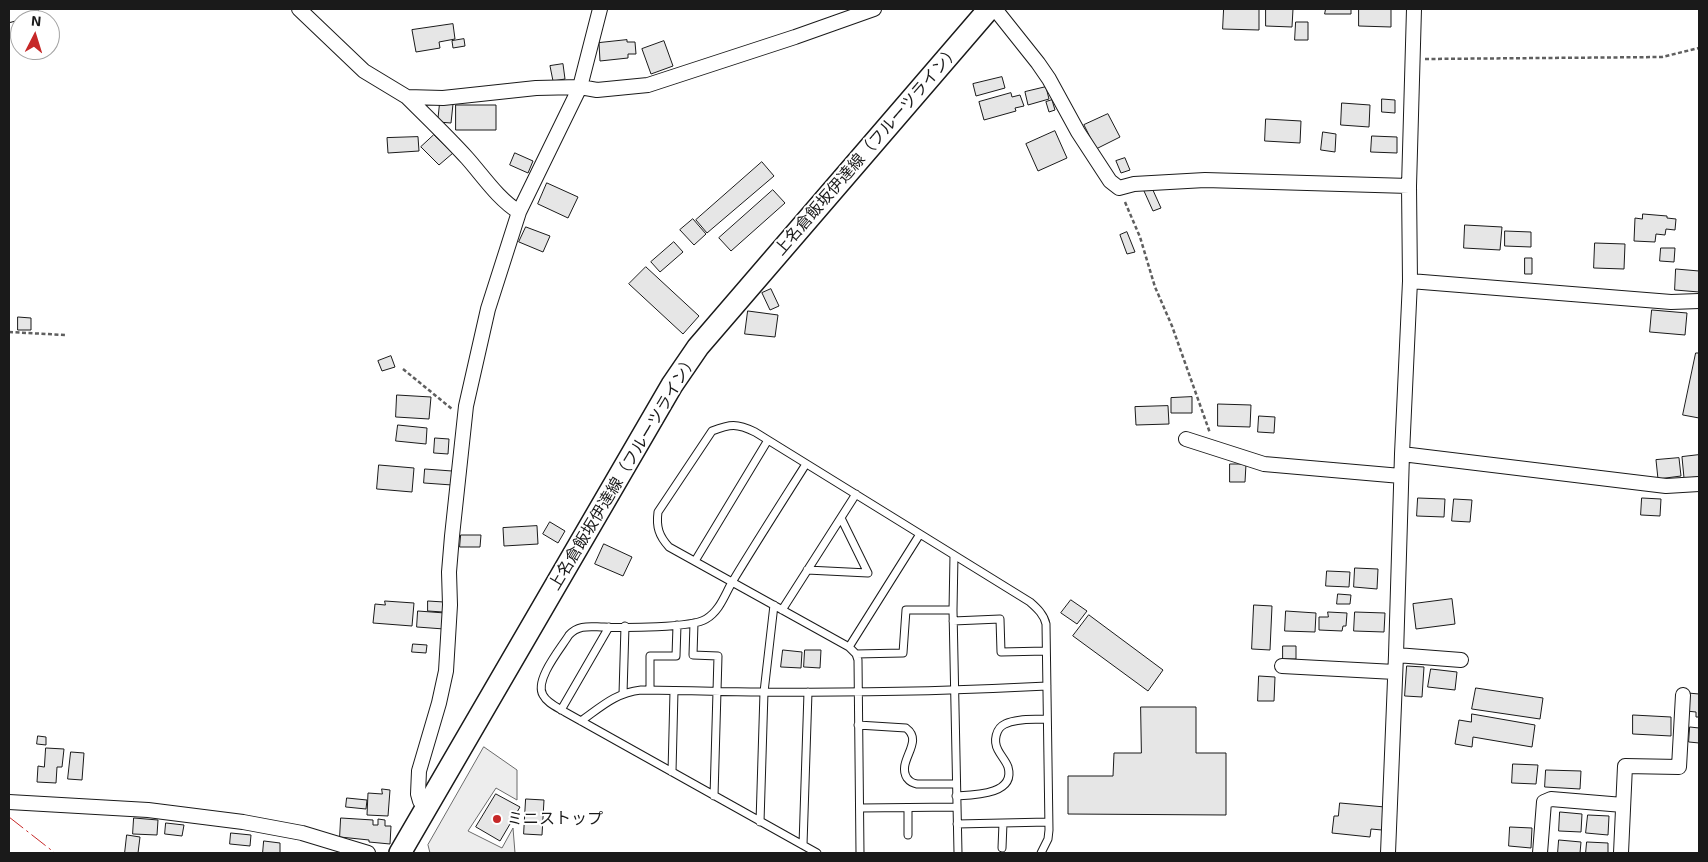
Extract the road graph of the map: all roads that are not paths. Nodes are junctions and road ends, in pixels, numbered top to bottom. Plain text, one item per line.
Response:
1 (31, 9) edge
2 (299, 9) edge
3 (600, 9) edge
4 (874, 9) edge
5 (989, 9) edge
6 (995, 9) edge
7 (1414, 9) edge
8 (9, 15) edge
9 (580, 87) junction
10 (407, 97) junction
11 (1409, 186) junction
12 (519, 212) junction
13 (1410, 281) junction
14 (1699, 301) edge
15 (1186, 439) dead end
16 (768, 440) junction
17 (1402, 454) junction
18 (806, 464) junction
19 (1401, 476) junction
20 (1699, 484) edge
21 (856, 494) junction
22 (841, 518) junction
23 (920, 534) junction
24 (954, 555) junction
25 (695, 561) junction
26 (807, 570) junction
27 (732, 582) junction
28 (774, 605) junction
29 (782, 610) junction
30 (953, 610) junction
31 (953, 621) junction
32 (694, 623) junction
33 (677, 625) junction
34 (626, 626) junction
35 (609, 627) junction
36 (849, 647) junction
37 (1046, 651) junction
38 (856, 654) junction
39 (1396, 655) junction
40 (1460, 660) dead end
41 (1282, 666) dead end
42 (1395, 672) junction
43 (1047, 686) junction
44 (650, 690) junction
45 (674, 690) junction
46 (954, 690) junction
47 (716, 691) junction
48 (764, 692) junction
49 (808, 692) junction
50 (858, 692) junction
51 (623, 694) junction
52 (1684, 695) dead end
53 (561, 710) junction
54 (1047, 719) junction
55 (581, 721) junction
56 (858, 725) junction
57 (672, 772) junction
58 (956, 784) junction
59 (714, 796) junction
60 (956, 796) junction
61 (9, 802) edge
62 (1623, 805) junction
63 (426, 807) junction
64 (957, 807) junction
65 (860, 808) junction
66 (908, 808) junction
67 (760, 822) junction
68 (1048, 822) junction
69 (1003, 823) junction
70 (957, 824) junction
71 (908, 835) dead end
72 (803, 845) junction
73 (1002, 848) dead end
74 (368, 853) edge
75 (400, 853) edge
76 (818, 853) edge
77 (860, 853) edge
78 (958, 853) edge
79 (1041, 853) edge
80 (1388, 853) edge
81 (1540, 853) edge
82 (1621, 853) edge

1 - 8 street
2 - 10 street
3 - 9 street
4 - 9 street
5 - 63 main road, 上名倉飯坂伊達線（フルーツライン）
6 - 11 street
7 - 11 street
9 - 10 street
9 - 12 street
10 - 12 street
11 - 13 street
12 - 63 street
13 - 14 street
13 - 17 street
15 - 19 street
16 - 18 lane
16 - 25 lane
16 - 25 lane
17 - 19 street
17 - 20 street
18 - 21 lane
18 - 27 lane
19 - 39 street
21 - 22 lane
21 - 23 lane
22 - 26 lane
22 - 26 lane
23 - 24 lane
23 - 36 lane
24 - 30 lane
24 - 37 lane
25 - 27 lane
26 - 29 lane
27 - 28 lane
27 - 32 lane
28 - 29 lane
28 - 48 lane
29 - 36 lane
30 - 31 lane
30 - 38 lane
31 - 37 lane
31 - 46 lane
32 - 33 lane
32 - 47 lane
33 - 34 lane
33 - 44 lane
34 - 35 lane
34 - 51 lane
35 - 53 lane
35 - 53 lane
36 - 38 lane
37 - 43 lane
38 - 50 lane
39 - 40 street
39 - 42 street
41 - 42 street
42 - 80 street
43 - 46 lane
43 - 54 lane
44 - 45 lane
44 - 51 lane
45 - 47 lane
45 - 57 lane
46 - 50 lane
46 - 58 lane
47 - 48 lane
47 - 59 lane
48 - 49 lane
48 - 67 lane
49 - 50 lane
49 - 72 lane
50 - 56 lane
51 - 55 lane
52 - 62 street
53 - 55 lane
54 - 60 lane
54 - 68 lane
55 - 57 lane
56 - 58 lane
56 - 65 lane
57 - 59 lane
58 - 60 lane
59 - 67 lane
60 - 64 lane
61 - 74 street
62 - 81 street
62 - 82 street
63 - 75 main road, 上名倉飯坂伊達線（フルーツライン）
64 - 66 lane
64 - 70 lane
65 - 66 lane
65 - 77 lane
66 - 71 lane
67 - 72 lane
68 - 69 lane
68 - 79 lane
69 - 70 lane
69 - 73 lane
70 - 78 lane
72 - 76 lane

